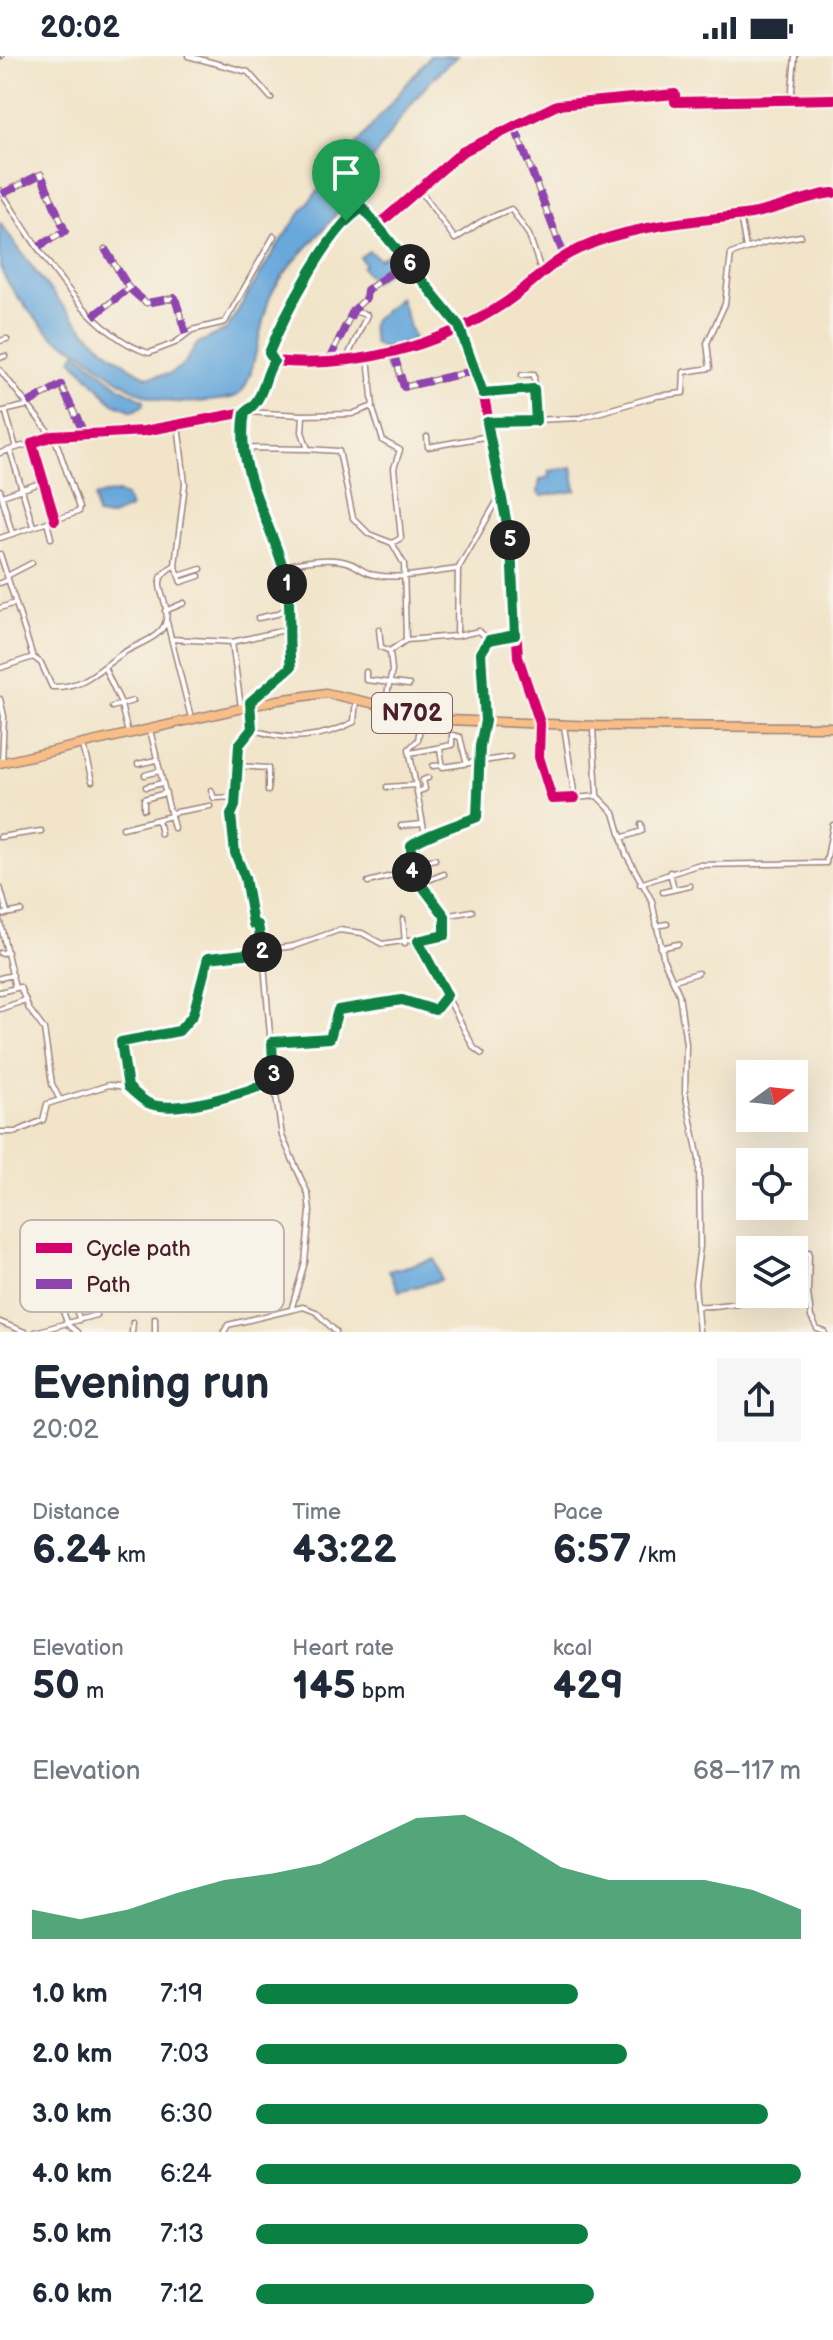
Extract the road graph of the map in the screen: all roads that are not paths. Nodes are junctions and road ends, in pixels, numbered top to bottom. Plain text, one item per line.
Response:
1 (188, 56) edge
2 (795, 56) edge
3 (271, 98) dead end
4 (833, 99) edge
5 (791, 101) junction
6 (514, 125) junction
7 (420, 190) junction
8 (1, 192) edge
9 (833, 193) edge
10 (740, 215) junction
11 (378, 225) junction
12 (274, 236) dead end
13 (801, 236) dead end
14 (39, 246) junction
15 (746, 248) junction
16 (105, 249) dead end
17 (565, 258) junction
18 (411, 265) junction
19 (542, 273) junction
20 (129, 288) junction
21 (353, 311) junction
22 (93, 316) junction
23 (459, 326) junction
24 (186, 334) junction
25 (7, 339) dead end
26 (0, 341) edge
27 (393, 352) junction
28 (368, 357) junction
29 (346, 360) junction
30 (274, 361) junction
31 (328, 362) junction
32 (0, 370) edge
33 (478, 370) junction
34 (522, 375) dead end
35 (2, 377) edge
36 (534, 389) junction
37 (483, 393) junction
38 (28, 404) junction
39 (372, 406) junction
40 (245, 412) junction
41 (3, 413) edge
42 (303, 415) junction
43 (536, 421) junction
44 (487, 422) junction
45 (178, 424) junction
46 (84, 433) junction
47 (53, 436) junction
48 (489, 436) junction
49 (427, 437) dead end
50 (32, 443) junction
51 (242, 448) junction
52 (13, 449) junction
53 (308, 449) junction
54 (0, 453) edge
55 (43, 482) junction
56 (22, 489) junction
57 (1, 493) edge
58 (500, 496) junction
59 (55, 520) junction
60 (47, 522) junction
61 (33, 526) junction
62 (12, 533) junction
63 (0, 538) edge
64 (51, 538) dead end
65 (392, 543) junction
66 (0, 554) edge
67 (32, 563) dead end
68 (175, 565) junction
69 (282, 567) junction
70 (201, 569) dead end
71 (458, 569) junction
72 (407, 575) junction
73 (179, 576) junction
74 (199, 576) dead end
75 (7, 578) junction
76 (0, 583) edge
77 (15, 603) junction
78 (184, 603) dead end
79 (289, 607) junction
80 (0, 608) edge
81 (165, 611) junction
82 (258, 618) dead end
83 (166, 620) junction
84 (289, 629) junction
85 (379, 629) dead end
86 (515, 635) junction
87 (457, 636) junction
88 (171, 639) junction
89 (406, 640) junction
90 (489, 640) junction
91 (232, 642) junction
92 (390, 651) junction
93 (33, 657) junction
94 (0, 668) edge
95 (105, 669) junction
96 (366, 672) dead end
97 (389, 683) junction
98 (409, 685) dead end
99 (356, 698) junction
100 (0, 699) edge
101 (133, 701) dead end
102 (121, 704) junction
103 (252, 706) junction
104 (384, 706) junction
105 (112, 707) dead end
106 (242, 708) junction
107 (422, 715) junction
108 (192, 720) junction
109 (485, 721) junction
110 (540, 723) junction
111 (564, 723) junction
112 (593, 725) junction
113 (833, 727) edge
114 (252, 729) junction
115 (150, 730) junction
116 (129, 735) junction
117 (83, 746) junction
118 (440, 749) junction
119 (410, 753) junction
120 (510, 757) dead end
121 (156, 760) junction
122 (466, 761) junction
123 (1, 763) edge
124 (138, 764) dead end
125 (480, 764) junction
126 (443, 765) junction
127 (238, 766) junction
128 (433, 766) dead end
129 (159, 771) junction
130 (145, 775) dead end
131 (428, 778) dead end
132 (92, 781) dead end
133 (162, 783) junction
134 (416, 785) junction
135 (146, 787) dead end
136 (387, 787) dead end
137 (211, 790) dead end
138 (268, 791) dead end
139 (417, 792) junction
140 (166, 793) junction
141 (597, 796) junction
142 (236, 797) junction
143 (575, 798) junction
144 (210, 806) dead end
145 (144, 809) dead end
146 (171, 815) junction
147 (158, 820) junction
148 (422, 824) junction
149 (641, 824) dead end
150 (833, 825) edge
151 (401, 826) dead end
152 (123, 828) dead end
153 (174, 828) dead end
154 (41, 831) dead end
155 (161, 834) dead end
156 (425, 835) junction
157 (0, 837) edge
158 (621, 838) junction
159 (435, 859) dead end
160 (411, 868) junction
161 (670, 872) junction
162 (444, 874) dead end
163 (368, 882) dead end
164 (421, 883) junction
165 (640, 884) junction
166 (690, 886) dead end
167 (0, 887) edge
168 (674, 890) junction
169 (663, 892) dead end
170 (21, 911) dead end
171 (472, 911) dead end
172 (7, 912) junction
173 (0, 915) edge
174 (445, 916) junction
175 (403, 919) dead end
176 (0, 922) edge
177 (667, 924) dead end
178 (656, 926) junction
179 (418, 941) junction
180 (405, 943) junction
181 (678, 944) dead end
182 (660, 948) junction
183 (8, 952) junction
184 (263, 952) junction
185 (0, 953) edge
186 (698, 973) dead end
187 (13, 975) junction
188 (0, 978) edge
189 (674, 980) junction
190 (15, 988) junction
191 (0, 992) edge
192 (447, 995) junction
193 (26, 1000) junction
194 (0, 1009) edge
195 (272, 1042) junction
196 (482, 1054) dead end
197 (274, 1082) junction
198 (128, 1087) junction
199 (60, 1100) junction
200 (0, 1132) edge
201 (809, 1252) dead end
202 (808, 1293) joint
203 (736, 1304) edge
204 (698, 1306) junction
205 (810, 1306) joint
206 (292, 1307) junction
207 (284, 1309) edge
208 (63, 1312) edge
209 (77, 1312) edge
210 (274, 1312) edge
211 (96, 1315) dead end
212 (155, 1318) dead end
213 (80, 1320) junction
214 (0, 1322) edge
215 (133, 1322) dead end
216 (68, 1325) junction
217 (25, 1332) edge
218 (35, 1332) edge
219 (77, 1332) edge
220 (132, 1332) edge
221 (155, 1332) edge
222 (224, 1332) edge
223 (336, 1332) edge
224 (699, 1332) edge
225 (825, 1332) edge

1 - 3 street
2 - 5 street
4 - 5 street
5 - 6 street
6 - 7 street
6 - 17 street
7 - 11 street
7 - 19 street
8 - 14 street
8 - 14 street
9 - 10 street
10 - 15 street
10 - 17 street
11 - 18 street
11 - 30 street
12 - 24 street
13 - 15 street
14 - 22 street
15 - 43 street
16 - 20 street
17 - 19 street
18 - 21 street
18 - 23 street
19 - 23 street
20 - 22 street
20 - 24 street
21 - 29 street
21 - 31 street
22 - 24 street
23 - 27 street
23 - 33 street
25 - 26 street
27 - 28 street
27 - 33 street
28 - 29 street
28 - 39 street
29 - 31 street
30 - 31 street
30 - 40 street
32 - 35 street
33 - 37 street
34 - 36 street
35 - 38 street
36 - 37 street
36 - 43 street
37 - 44 street
38 - 41 street
38 - 46 street
38 - 47 street
39 - 42 street
39 - 65 street
40 - 42 street
40 - 45 street
40 - 51 street
41 - 52 street
42 - 53 street
43 - 44 street
44 - 48 street
45 - 46 street
45 - 68 street
46 - 47 street
47 - 50 street
47 - 59 street
48 - 49 street
48 - 58 street
50 - 52 street
50 - 55 street
51 - 53 street
51 - 69 street
52 - 54 street
52 - 56 street
53 - 65 street
55 - 56 street
55 - 59 street
56 - 57 street
56 - 61 street
57 - 62 street
58 - 71 street
58 - 86 street
59 - 60 street
60 - 61 street
60 - 64 street
61 - 62 street
62 - 63 street
65 - 72 street
66 - 75 street
67 - 75 street
68 - 73 street
68 - 81 street
69 - 72 street
69 - 79 street
70 - 73 street
71 - 72 street
71 - 87 street
72 - 89 street
73 - 74 street
75 - 76 street
75 - 77 street
77 - 80 street
77 - 93 street
78 - 81 street
79 - 82 street
79 - 84 street
81 - 83 street
83 - 88 street
83 - 95 street
84 - 91 street
84 - 103 street
85 - 92 street
86 - 90 street
86 - 110 street
87 - 89 street
87 - 90 street
88 - 91 street
88 - 108 street
89 - 92 street
90 - 109 street
91 - 106 street
92 - 97 street
93 - 94 street
93 - 95 street
95 - 102 street
96 - 97 street
97 - 98 street
97 - 104 street
99 - 103 highway, N702
99 - 104 highway, N702
99 - 114 street
100 - 123 street
101 - 102 street
102 - 105 street
102 - 116 street
103 - 106 highway, N702
103 - 114 street
104 - 107 highway, N702
106 - 108 highway, N702
107 - 109 highway, N702
107 - 119 street
108 - 115 highway, N702
109 - 110 highway, N702
109 - 125 street
110 - 111 highway, N702
110 - 143 street
111 - 112 highway, N702
111 - 143 street
112 - 113 highway, N702
112 - 141 street
114 - 127 street
115 - 116 highway, N702
115 - 121 street
116 - 117 highway, N702
117 - 123 highway, N702
117 - 132 street
118 - 119 street
118 - 122 street
118 - 126 street
119 - 134 street
120 - 125 street
121 - 124 street
121 - 129 street
122 - 125 street
122 - 126 street
125 - 156 street
126 - 128 street
127 - 138 street
127 - 142 street
129 - 130 street
129 - 133 street
131 - 139 street
133 - 135 street
133 - 140 street
134 - 136 street
134 - 139 street
137 - 142 street
139 - 148 street
140 - 145 street
140 - 146 street
141 - 143 street
141 - 158 street
142 - 184 street
144 - 146 street
146 - 147 street
146 - 153 street
147 - 152 street
147 - 155 street
148 - 151 street
148 - 156 street
149 - 158 street
150 - 161 street
154 - 157 street
156 - 160 street
158 - 165 street
159 - 160 street
160 - 163 street
160 - 164 street
161 - 165 street
161 - 168 street
162 - 164 street
164 - 174 street
165 - 178 street
166 - 168 street
167 - 172 street
168 - 169 street
170 - 172 street
171 - 174 street
172 - 173 street
174 - 179 street
175 - 180 street
176 - 183 street
177 - 178 street
178 - 182 street
179 - 180 street
179 - 192 street
180 - 184 street
181 - 182 street
182 - 189 street
183 - 185 street
183 - 187 street
184 - 195 street
184 - 198 street
186 - 189 street
187 - 188 street
187 - 190 street
189 - 204 street
190 - 191 street
190 - 193 street
192 - 195 street
192 - 196 street
193 - 194 street
193 - 199 street
195 - 197 street
197 - 198 street
197 - 206 street
198 - 199 street
199 - 200 street
201 - 202 street
202 - 205 street
203 - 204 street
204 - 224 street
205 - 225 street
206 - 207 street
206 - 223 street
208 - 216 street
209 - 213 street
210 - 222 street
211 - 213 street
212 - 221 street
213 - 216 street
214 - 217 street
215 - 220 street
216 - 218 street
216 - 219 street

